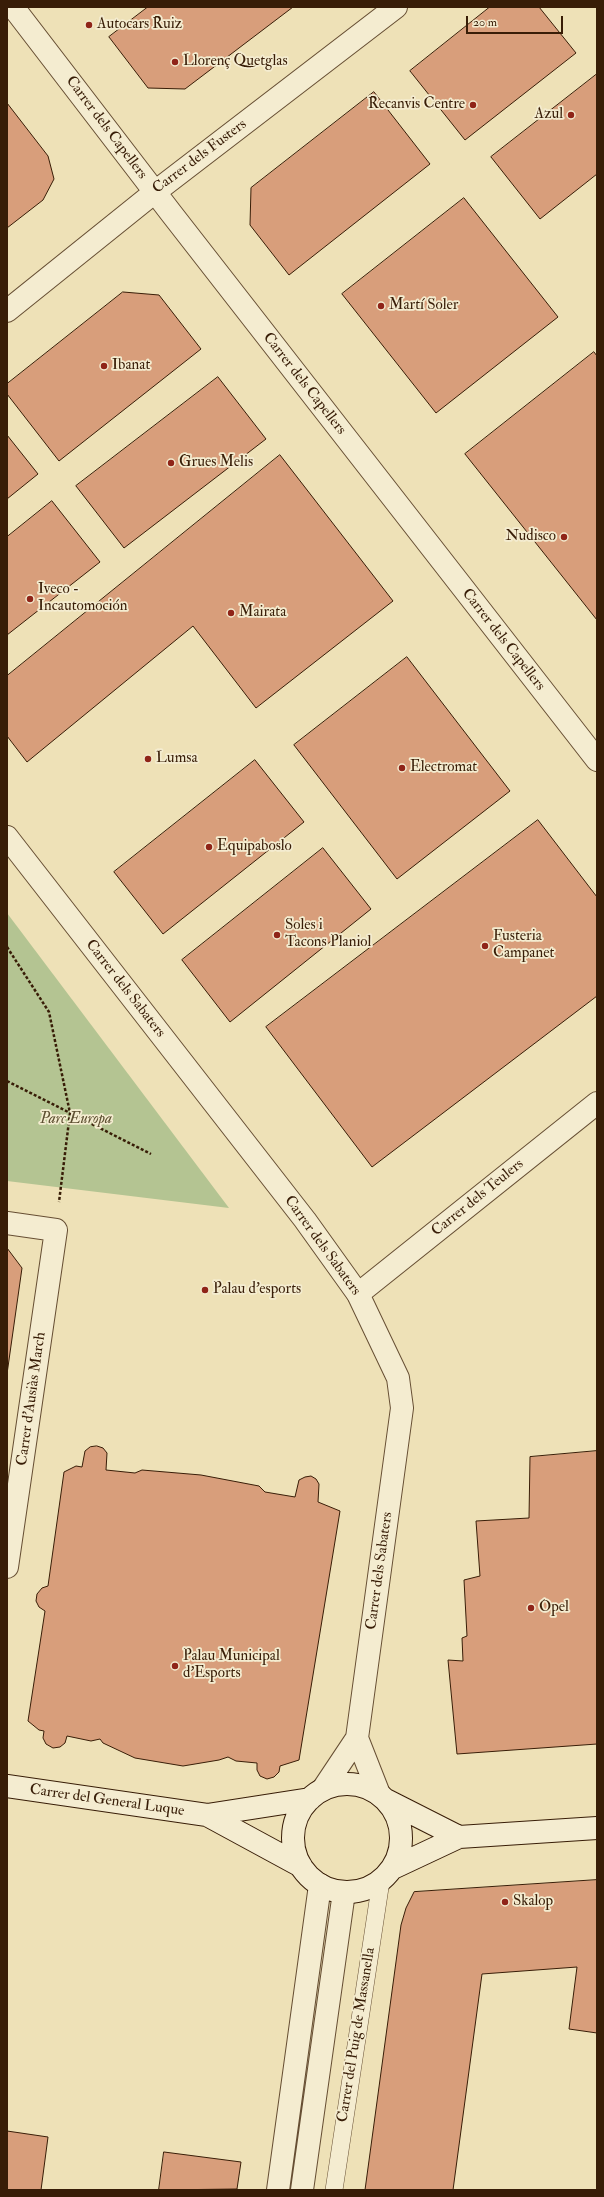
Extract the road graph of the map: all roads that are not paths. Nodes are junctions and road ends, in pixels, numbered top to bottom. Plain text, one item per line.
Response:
1 (13, 7) edge
2 (396, 7) edge
3 (155, 192) junction
4 (7, 311) edge
5 (597, 760) edge
6 (7, 837) edge
7 (597, 1102) edge
8 (7, 1223) edge
9 (358, 1294) junction
10 (7, 1567) edge
11 (357, 1738) junction
12 (7, 1786) edge
13 (317, 1794) junction
14 (382, 1797) junction
15 (207, 1815) junction
16 (597, 1828) edge
17 (459, 1837) junction
18 (301, 1866) junction
19 (387, 1874) junction
20 (320, 1885) junction
21 (344, 1892) junction
22 (278, 2190) edge
23 (302, 2190) edge
24 (334, 2190) edge

1 - 3 street, Carrer dels Capellers
2 - 3 street, Carrer dels Fusters
3 - 4 street, Carrer dels Fusters
3 - 5 street, Carrer dels Capellers
6 - 9 street, Carrer dels Sabaters
7 - 9 street, Carrer dels Teulers
8 - 10 street, Carrer d'Ausiàs March
9 - 11 street, Carrer dels Sabaters
11 - 13 street, Carrer dels Sabaters
11 - 14 street, Carrer dels Sabaters
12 - 15 street, Carrer del General Luque
13 - 14 street
13 - 15 street, Carrer del General Luque
13 - 18 street
14 - 17 street
14 - 19 street
15 - 18 street, Carrer del General Luque
16 - 17 street
17 - 19 street
18 - 20 street
19 - 21 street
19 - 24 lane, Carrer del Puig de Massanella
20 - 21 street
20 - 22 street
21 - 23 street

